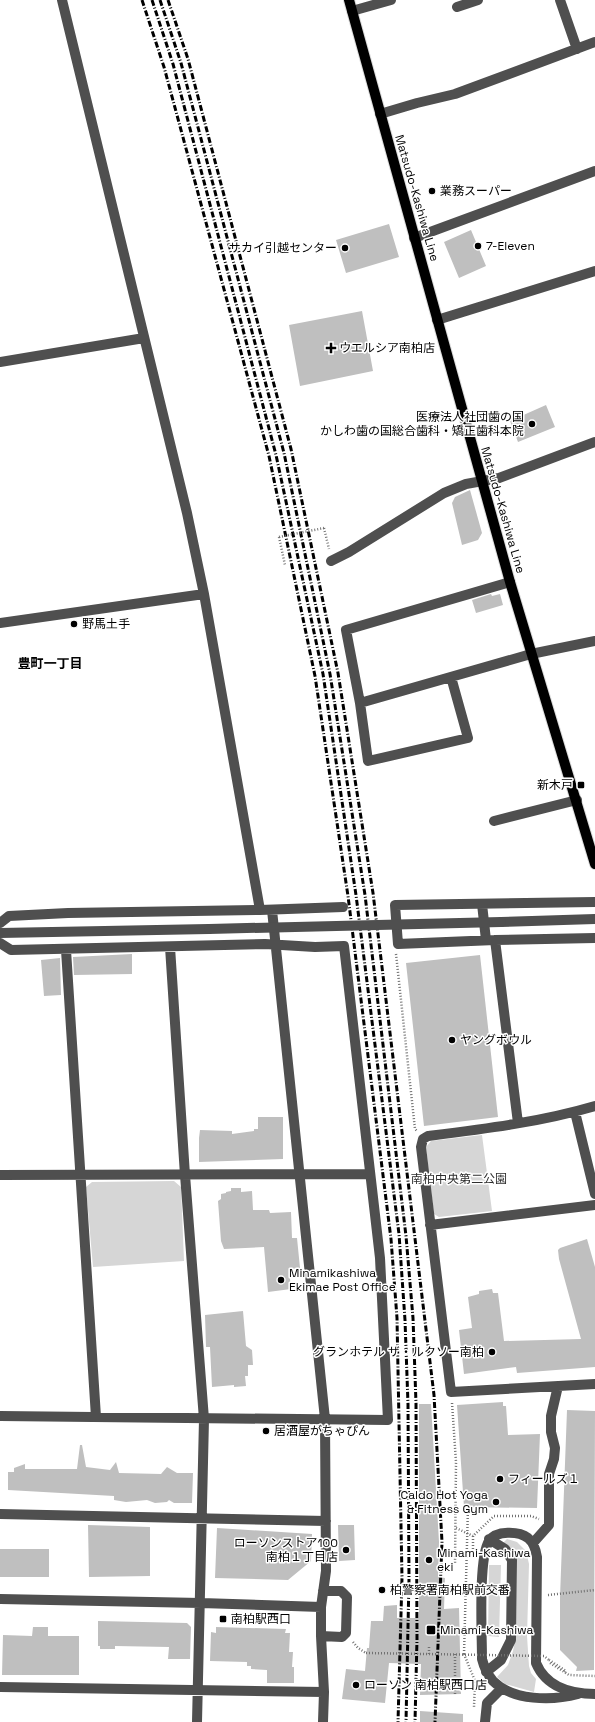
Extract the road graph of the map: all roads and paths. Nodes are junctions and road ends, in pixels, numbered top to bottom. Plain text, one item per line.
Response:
1 (62, 0) edge
2 (349, 0) edge
3 (391, 0) edge
4 (478, 0) edge
5 (560, 0) edge
6 (457, 7) dead end
7 (352, 10) junction
8 (595, 42) edge
9 (577, 49) junction
10 (380, 114) junction
11 (595, 171) edge
12 (414, 238) junction
13 (595, 271) edge
14 (437, 320) junction
15 (144, 338) junction
16 (0, 362) edge
17 (595, 442) edge
18 (482, 481) junction
19 (331, 560) joint
20 (285, 565) dead end
21 (510, 582) junction
22 (204, 594) junction
23 (0, 624) edge
24 (595, 641) edge
25 (531, 654) junction
26 (452, 677) junction
27 (360, 703) junction
28 (577, 800) junction
29 (494, 821) dead end
30 (595, 864) edge
31 (595, 902) edge
32 (482, 904) junction
33 (343, 907) dead end
34 (260, 910) junction
35 (272, 910) junction
36 (595, 919) edge
37 (0, 923) edge
38 (0, 933) edge
39 (595, 938) edge
40 (491, 940) junction
41 (0, 943) edge
42 (398, 944) junction
43 (275, 945) junction
44 (170, 947) junction
45 (66, 950) junction
46 (595, 1106) edge
47 (575, 1112) junction
48 (518, 1123) junction
49 (423, 1139) junction
50 (299, 1173) junction
51 (370, 1174) junction
52 (185, 1175) junction
53 (0, 1176) edge
54 (80, 1176) junction
55 (595, 1194) edge
56 (595, 1206) edge
57 (430, 1225) junction
58 (595, 1384) edge
59 (558, 1386) junction
60 (451, 1392) junction
61 (0, 1416) edge
62 (96, 1417) junction
63 (204, 1419) junction
64 (325, 1419) junction
65 (468, 1507) dead end
66 (0, 1514) edge
67 (202, 1518) junction
68 (326, 1521) junction
69 (456, 1528) junction
70 (473, 1536) dead end
71 (489, 1539) junction
72 (533, 1543) junction
73 (455, 1564) dead end
74 (323, 1590) junction
75 (595, 1590) edge
76 (545, 1595) dead end
77 (0, 1599) edge
78 (201, 1603) junction
79 (321, 1607) junction
80 (346, 1633) junction
81 (321, 1636) junction
82 (429, 1647) dead end
83 (429, 1654) junction
84 (455, 1654) junction
85 (464, 1654) junction
86 (486, 1672) junction
87 (565, 1673) dead end
88 (0, 1687) edge
89 (502, 1688) junction
90 (198, 1690) junction
91 (324, 1692) junction
92 (455, 1694) dead end
93 (578, 1694) junction
94 (595, 1694) edge
95 (474, 1708) dead end
96 (197, 1722) edge
97 (323, 1722) edge
98 (485, 1722) edge

1 - 15 street
2 - 7 main road, Matsudo-Kashiwa Line
3 - 7 street
4 - 6 street
5 - 9 street
7 - 10 main road, Matsudo-Kashiwa Line
8 - 9 street
9 - 10 street
10 - 12 main road, Matsudo-Kashiwa Line
11 - 12 street
12 - 14 main road, Matsudo-Kashiwa Line
13 - 14 street
14 - 18 main road, Matsudo-Kashiwa Line
15 - 16 street
15 - 22 street
17 - 18 street
18 - 19 street
18 - 21 main road, Matsudo-Kashiwa Line
19 - 20 path, bridge
21 - 25 main road, Matsudo-Kashiwa Line
21 - 27 street
22 - 23 street
22 - 34 street
24 - 25 street
25 - 26 street
25 - 28 main road, Matsudo-Kashiwa Line
26 - 27 street
26 - 27 street
28 - 29 street
28 - 30 main road, Matsudo-Kashiwa Line
31 - 32 street
32 - 40 street
32 - 42 street
33 - 35 street
34 - 35 street
34 - 37 street
35 - 43 street
36 - 38 street, bridge
39 - 40 street
40 - 42 street
40 - 48 street
41 - 45 street
42 - 49 path
43 - 44 street
43 - 50 street
43 - 51 street
44 - 45 street
44 - 52 street
45 - 54 street
46 - 47 street
47 - 48 street
47 - 55 street
48 - 49 street
49 - 57 street
50 - 51 street
50 - 52 street
50 - 64 street
51 - 64 street
52 - 54 street
52 - 63 street
53 - 54 street
54 - 62 street
56 - 57 street
57 - 60 street
58 - 59 street
59 - 60 street
59 - 72 street
60 - 69 path
61 - 62 street
62 - 63 street
63 - 64 street
63 - 67 street
64 - 68 street
65 - 85 path, bridge
66 - 67 street
67 - 68 street
67 - 78 street
68 - 74 street
69 - 70 path
69 - 73 path
71 - 72 street
71 - 86 street
71 - 86 street
72 - 93 street
74 - 79 street
74 - 80 street
75 - 76 path
77 - 78 street
78 - 79 street
78 - 90 street
79 - 81 street
80 - 81 street
80 - 83 path, bridge
81 - 91 street
82 - 83 path
83 - 84 path, bridge
84 - 85 path, bridge
84 - 92 path
85 - 87 path, bridge
85 - 95 path
86 - 89 street
88 - 90 street
89 - 93 street
89 - 98 street
90 - 91 street
90 - 96 street
91 - 97 street
93 - 94 street

